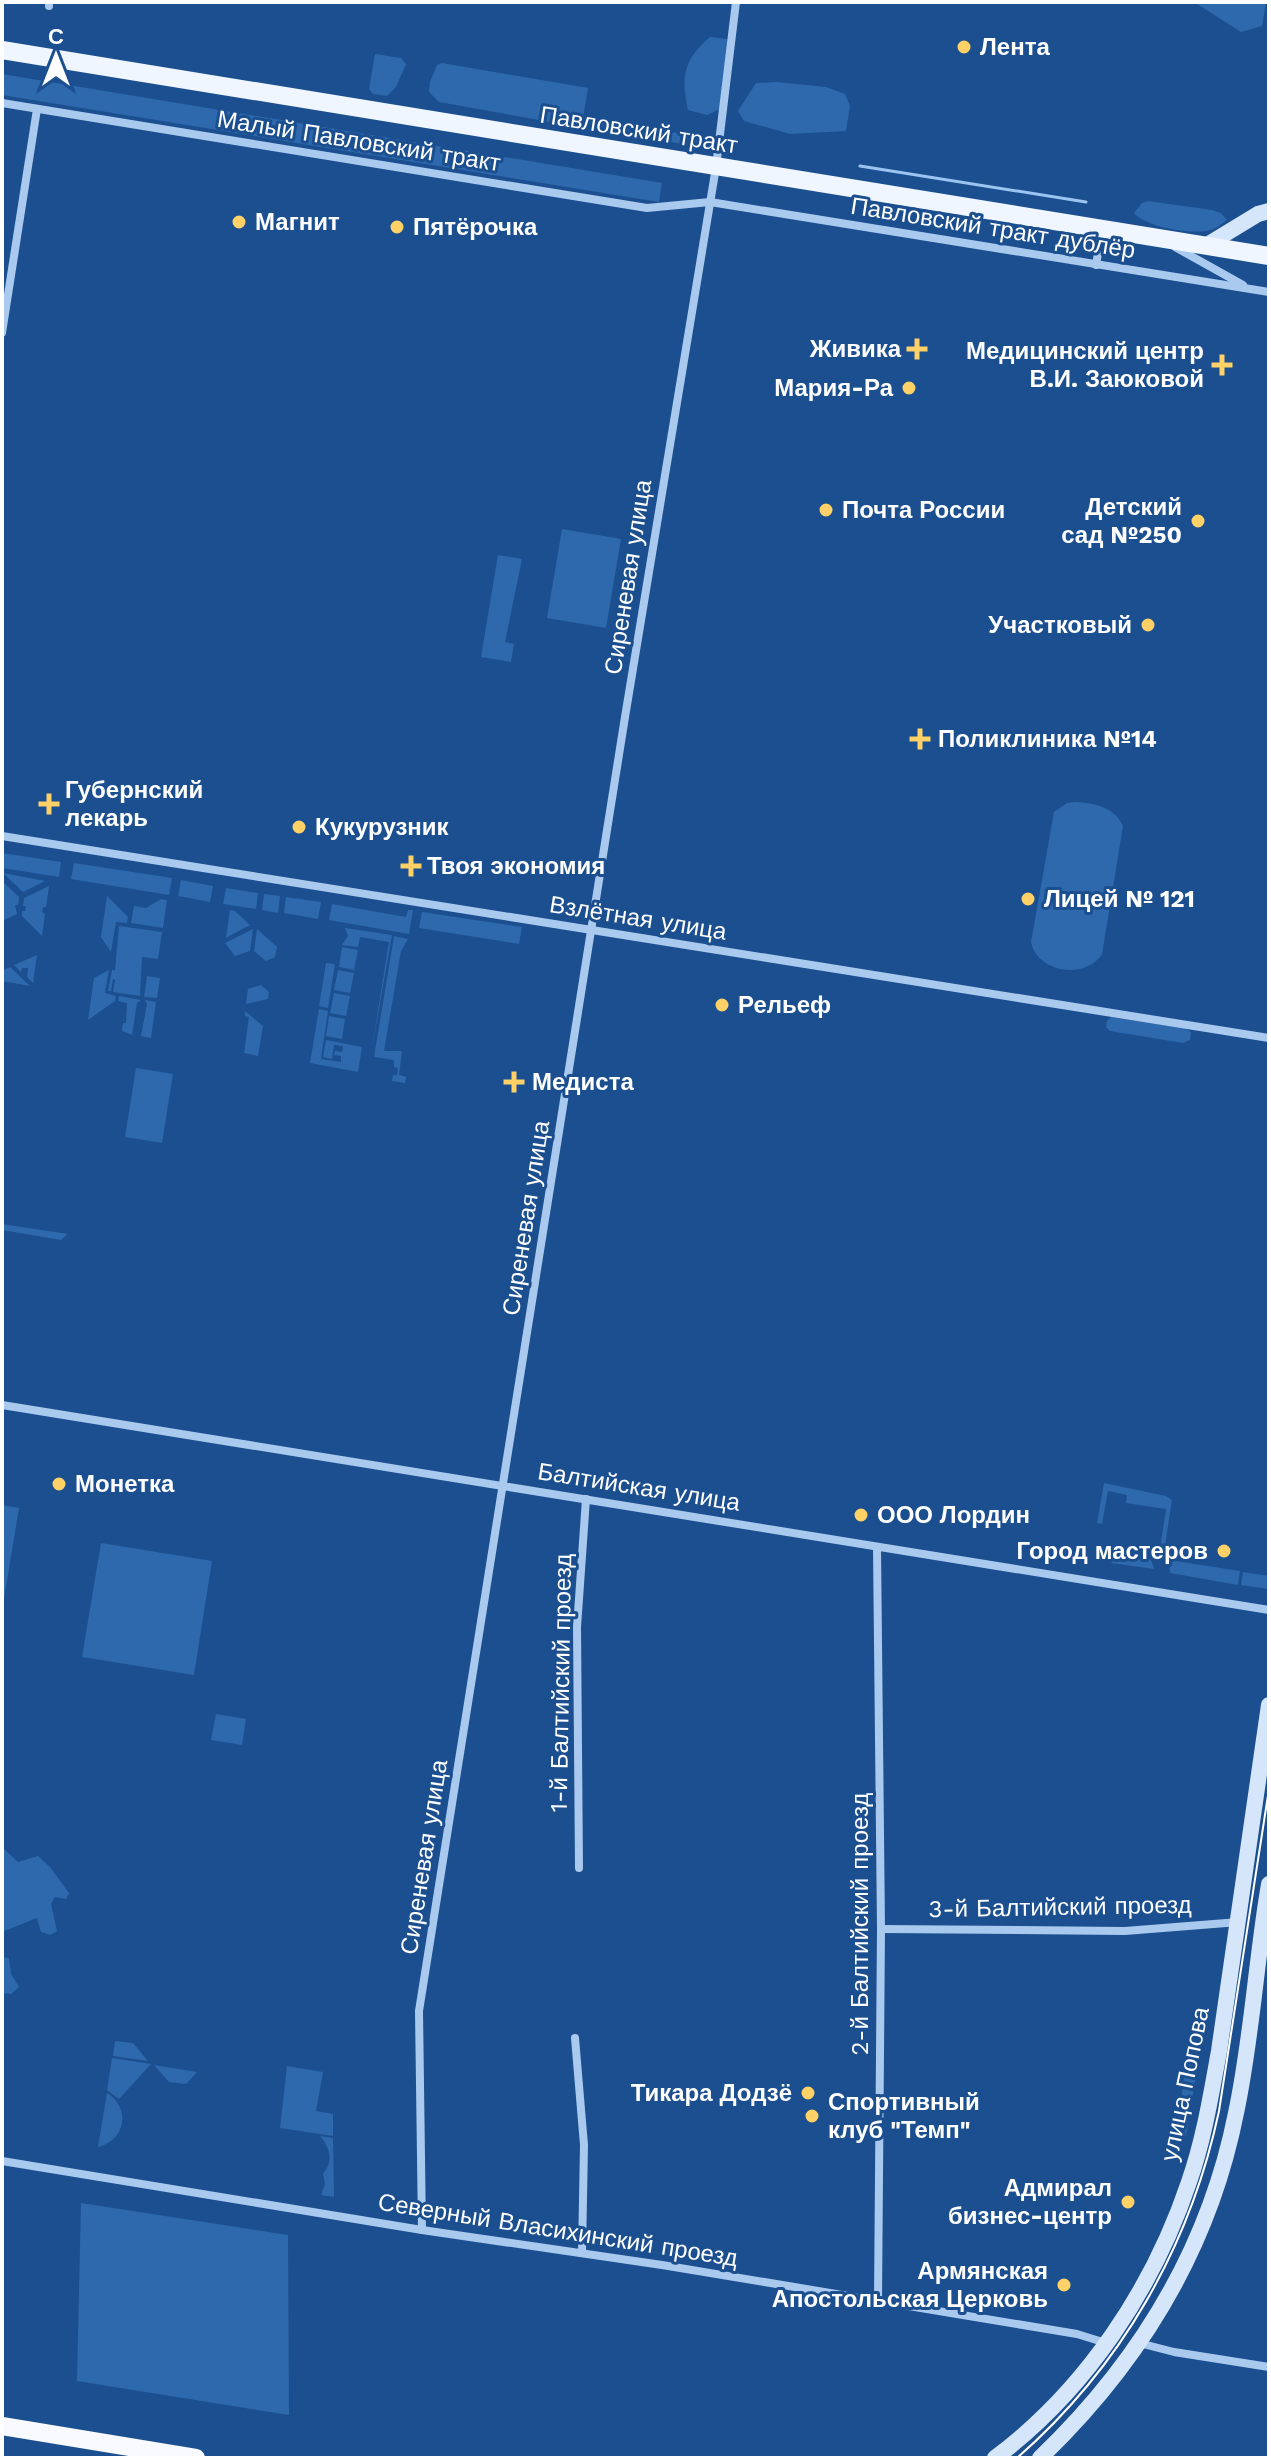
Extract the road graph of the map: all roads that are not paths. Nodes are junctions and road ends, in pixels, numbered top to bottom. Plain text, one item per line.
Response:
1 (736, 2) edge
2 (2, 50) edge
3 (2, 103) edge
4 (37, 109) junction
5 (716, 167) junction
6 (710, 202) junction
7 (1269, 211) edge
8 (1102, 229) junction
9 (1159, 238) junction
10 (1207, 245) junction
11 (1269, 256) edge
12 (1096, 265) junction
13 (1251, 290) junction
14 (1269, 292) edge
15 (2, 333) edge
16 (2, 836) edge
17 (591, 931) junction
18 (1269, 1038) edge
19 (2, 1405) edge
20 (503, 1485) junction
21 (586, 1499) junction
22 (877, 1547) junction
23 (1269, 1610) edge
24 (1269, 1705) edge
25 (579, 1868) dead end
26 (1269, 1884) edge
27 (1239, 1922) junction
28 (881, 1929) junction
29 (575, 2038) dead end
30 (2, 2161) edge
31 (422, 2230) junction
32 (582, 2253) junction
33 (878, 2301) junction
34 (1106, 2343) junction
35 (1139, 2343) junction
36 (1269, 2367) edge
37 (2, 2426) edge
38 (196, 2458) edge
39 (995, 2458) edge
40 (1040, 2458) edge

1 - 5 street, Сиреневая улица
2 - 5 main road, Павловский тракт
3 - 4 street, Малый Павловский тракт
4 - 6 street, Малый Павловский тракт
4 - 15 street
5 - 6 street, Сиреневая улица
5 - 8 main road, Павловский тракт
6 - 12 street, Павловский тракт дублёр
6 - 17 street, Сиреневая улица
7 - 10 main road
8 - 9 main road, Павловский тракт
8 - 12 street
9 - 10 main road, Павловский тракт
9 - 13 street
10 - 11 main road, Павловский тракт
12 - 13 street, Павловский тракт дублёр
13 - 14 street, Павловский тракт дублёр
16 - 17 street, Взлётная улица
17 - 18 street, Взлётная улица
17 - 20 street, Сиреневая улица
19 - 20 street, Балтийская улица
20 - 21 street, Балтийская улица
20 - 31 street, Сиреневая улица
21 - 22 street, Балтийская улица
21 - 25 street, 1-й Балтийский проезд
22 - 23 street, Балтийская улица
22 - 28 street, 2-й Балтийский проезд
24 - 27 main road, улица Попова
26 - 35 main road, улица Попова
27 - 28 street, 3-й Балтийский проезд
27 - 34 main road, улица Попова
28 - 33 street, 2-й Балтийский проезд
29 - 32 street
30 - 31 street, Северный Власихинский проезд
31 - 32 street, Северный Власихинский проезд
32 - 33 street, Северный Власихинский проезд
33 - 34 street, Северный Власихинский проезд
34 - 39 main road, улица Попова
35 - 36 street
35 - 40 main road, улица Попова
37 - 38 highway

